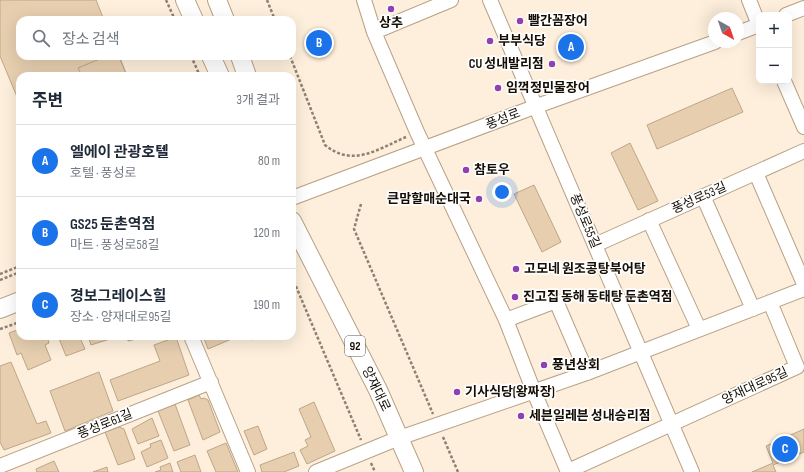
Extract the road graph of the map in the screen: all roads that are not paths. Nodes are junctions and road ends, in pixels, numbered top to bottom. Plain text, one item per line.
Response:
1 (185, 0) edge
2 (217, 0) edge
3 (364, 0) edge
4 (451, 0) edge
5 (490, 0) edge
6 (748, 0) edge
7 (804, 8) edge
8 (792, 13) edge
9 (192, 16) edge
10 (223, 16) edge
11 (756, 18) edge
12 (756, 26) edge
13 (744, 31) edge
14 (374, 32) junction
15 (708, 45) edge
16 (213, 60) edge
17 (241, 60) edge
18 (218, 72) edge
19 (246, 72) edge
20 (785, 84) edge
21 (537, 106) junction
22 (804, 127) edge
23 (425, 149) junction
24 (804, 151) edge
25 (756, 173) junction
26 (703, 196) junction
27 (296, 197) edge
28 (649, 220) junction
29 (296, 230) edge
30 (595, 244) junction
31 (804, 284) edge
32 (804, 289) edge
33 (770, 302) junction
34 (16, 303) edge
35 (0, 309) edge
36 (753, 309) junction
37 (506, 320) junction
38 (699, 329) junction
39 (194, 340) edge
40 (640, 352) junction
41 (587, 373) junction
42 (210, 382) junction
43 (534, 392) junction
44 (672, 425) junction
45 (399, 438) junction
46 (0, 466) edge
47 (568, 471) edge
48 (248, 472) edge
49 (316, 472) edge
50 (414, 472) edge
51 (692, 472) edge

1 - 9 main road
2 - 10 main road
3 - 14 street
4 - 14 street
5 - 21 street, 풍성로55길
6 - 11 street
7 - 8 street
12 - 13 street
14 - 23 street
15 - 21 street, 풍성로
16 - 18 main road
17 - 19 main road
20 - 22 street
21 - 23 street, 풍성로
21 - 30 street, 풍성로55길
23 - 27 street, 풍성로
23 - 37 street
24 - 25 street, 풍성로53길
25 - 26 street, 풍성로53길
25 - 31 street
26 - 28 street, 풍성로53길
26 - 36 street
28 - 30 street, 풍성로53길
28 - 38 street
29 - 45 main road, 양재대로 / 92
30 - 40 street, 풍성로55길
32 - 33 street
33 - 36 street
33 - 44 street, 양재대로95길
34 - 35 main road
36 - 38 street
37 - 41 street
37 - 43 street
38 - 40 street
39 - 42 street
40 - 41 street
40 - 44 street, 풍성로55길
41 - 43 street
42 - 46 street, 풍성로61길
42 - 48 street
43 - 45 street
43 - 47 street
44 - 47 street
44 - 51 street, 풍성로55길
45 - 49 street
45 - 50 main road, 양재대로 / 92

